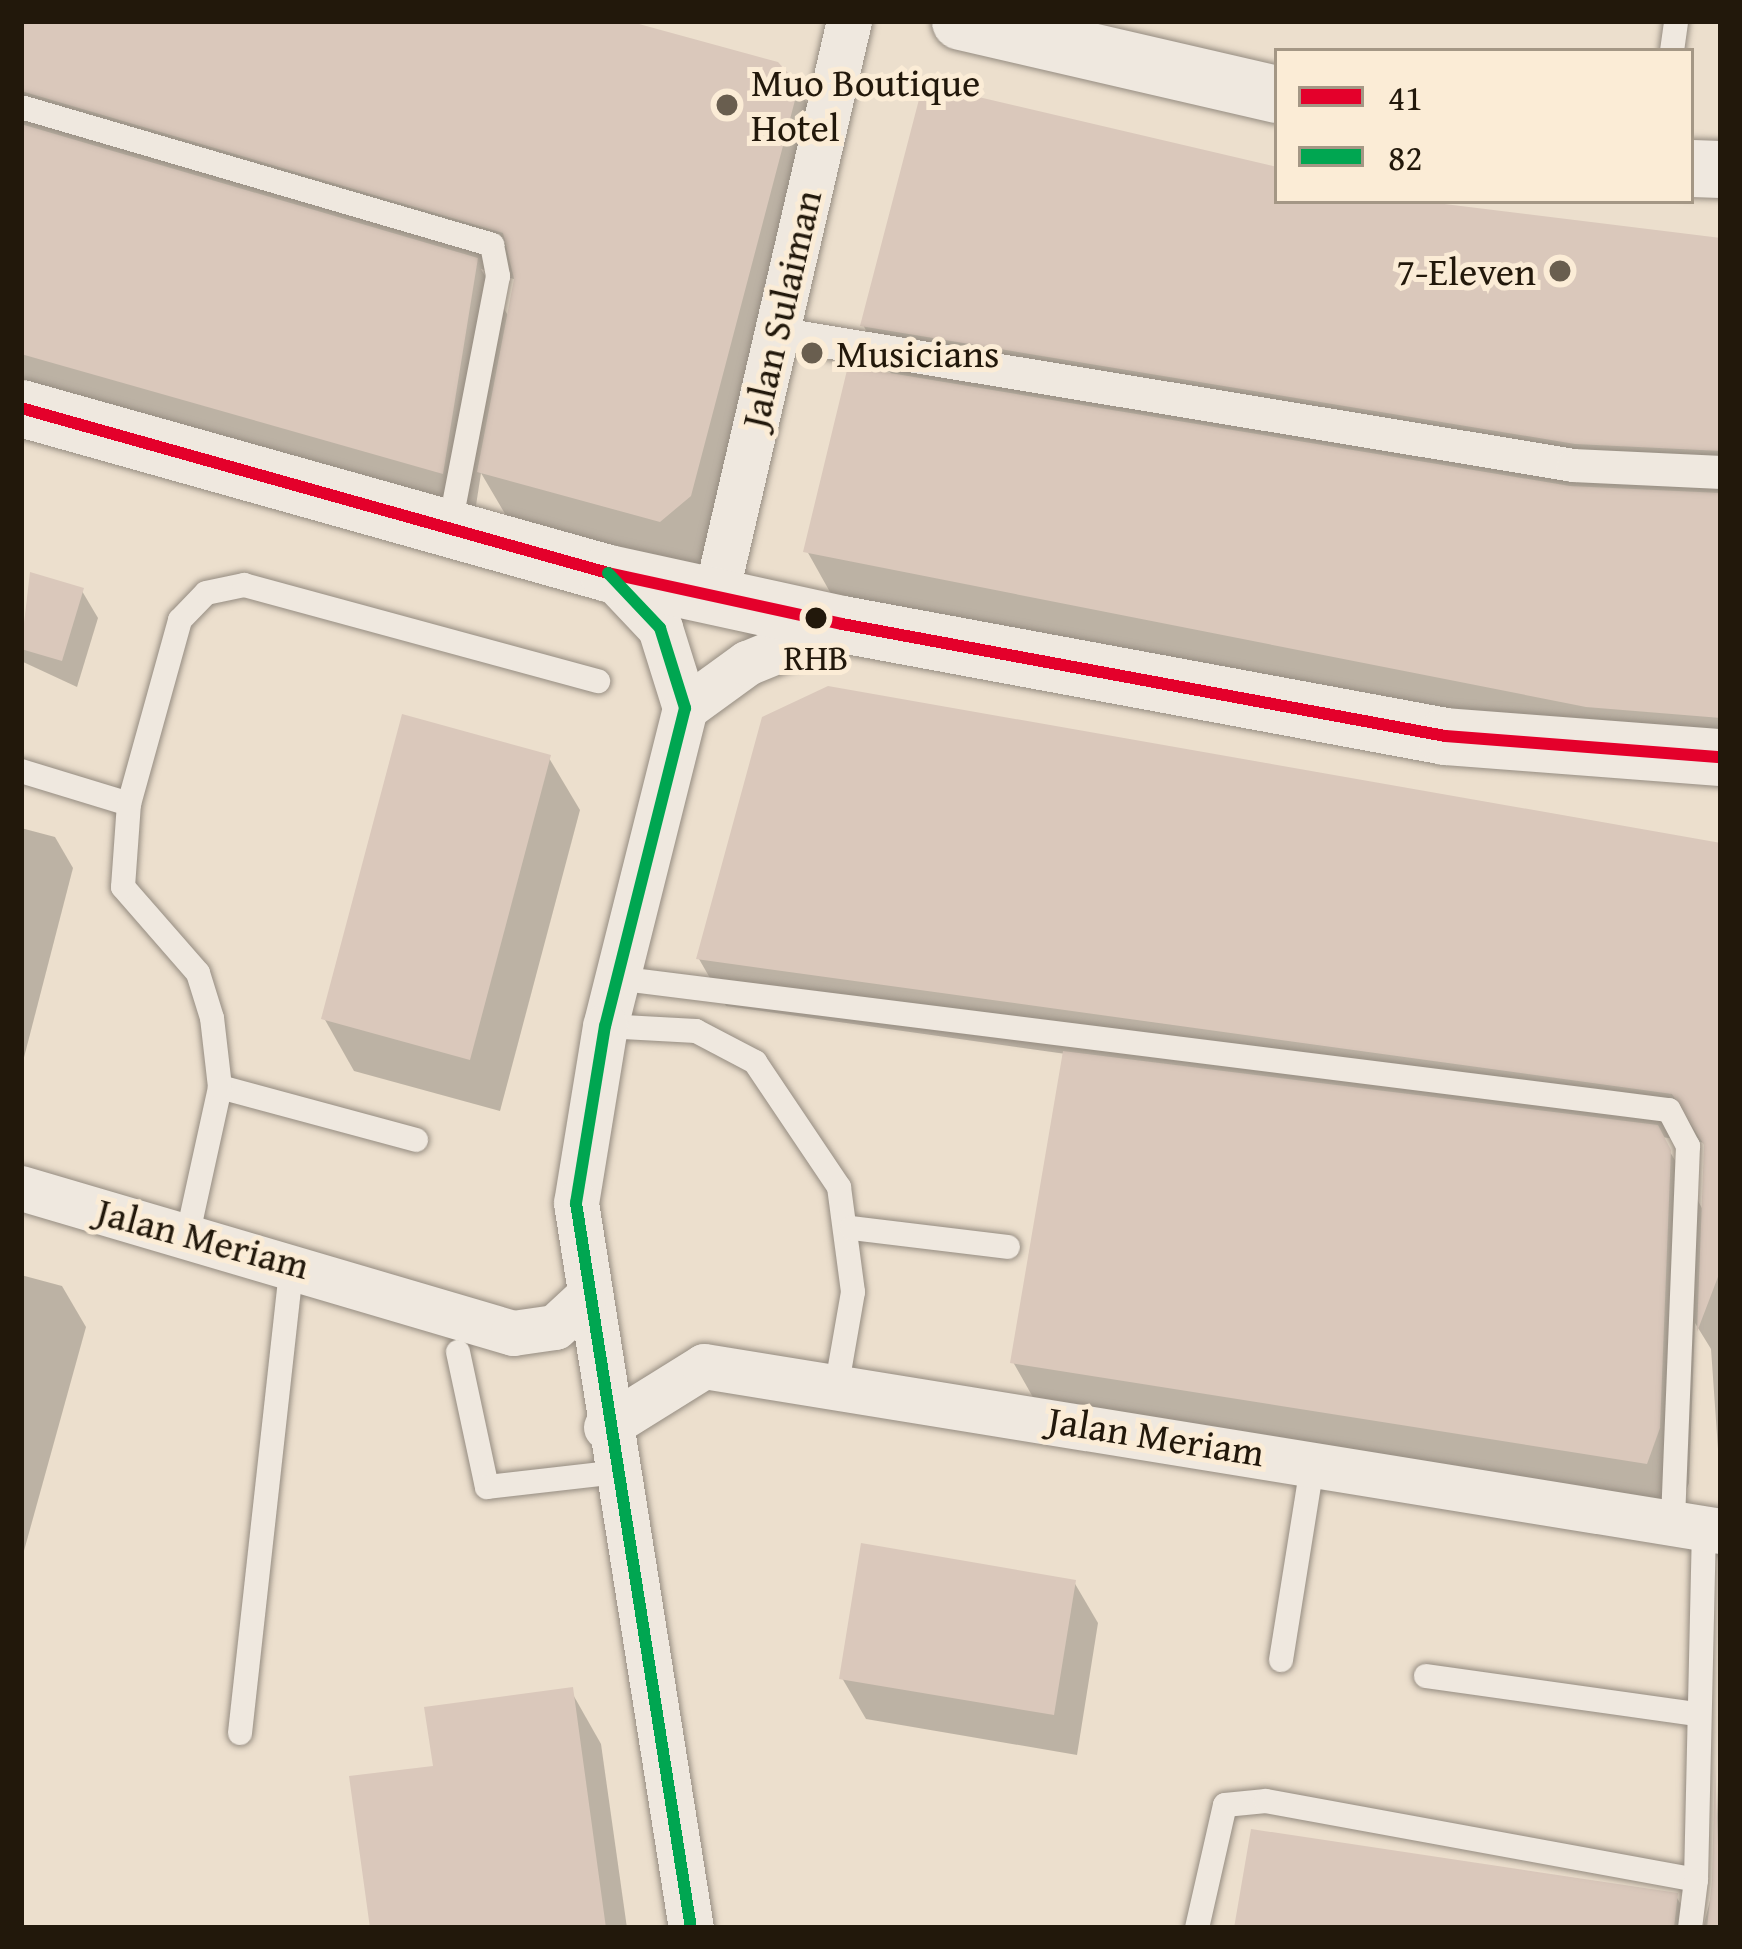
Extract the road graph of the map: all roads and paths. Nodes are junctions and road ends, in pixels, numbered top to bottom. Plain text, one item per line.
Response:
1 (849, 21) edge
2 (960, 21) edge
3 (1099, 34) edge
4 (1274, 93) edge
5 (21, 107) edge
6 (776, 333) junction
7 (21, 408) edge
8 (1721, 472) edge
9 (448, 531) junction
10 (608, 573) junction
11 (715, 598) junction
12 (842, 624) junction
13 (598, 680) dead end
14 (686, 708) junction
15 (1721, 757) edge
16 (21, 771) edge
17 (129, 804) junction
18 (616, 978) junction
19 (605, 1026) junction
20 (220, 1087) junction
21 (416, 1140) dead end
22 (21, 1188) edge
23 (852, 1228) junction
24 (188, 1233) junction
25 (1008, 1247) dead end
26 (292, 1261) junction
27 (583, 1301) junction
28 (458, 1352) dead end
29 (837, 1384) junction
30 (607, 1426) junction
31 (1313, 1461) junction
32 (618, 1472) junction
33 (1699, 1529) edge
34 (1281, 1660) dead end
35 (1426, 1676) dead end
36 (1697, 1714) junction
37 (240, 1733) dead end
38 (1696, 1880) junction
39 (691, 1928) edge
40 (1197, 1928) edge
41 (1690, 1928) edge

1 - 6 street, Jalan Sulaiman
2 - 3 street
3 - 4 street
5 - 9 lane
6 - 8 street
6 - 11 street, Jalan Sulaiman
7 - 9 street
9 - 10 street
10 - 11 street
10 - 14 street
11 - 12 street
12 - 14 street
12 - 15 street
13 - 17 lane
14 - 18 street
16 - 17 lane
17 - 20 lane
18 - 19 street
18 - 33 lane
19 - 23 lane
19 - 27 street
20 - 21 lane
20 - 24 lane
22 - 24 street, Jalan Meriam
23 - 25 lane
23 - 29 lane
24 - 26 street, Jalan Meriam
26 - 27 street, Jalan Meriam
26 - 37 lane
27 - 30 street
28 - 32 lane
29 - 30 street, Jalan Meriam
29 - 31 street, Jalan Meriam
30 - 32 street
31 - 33 street, Jalan Meriam
31 - 34 lane
32 - 39 street
33 - 36 lane
35 - 36 lane
36 - 38 lane
38 - 40 lane
38 - 41 lane

